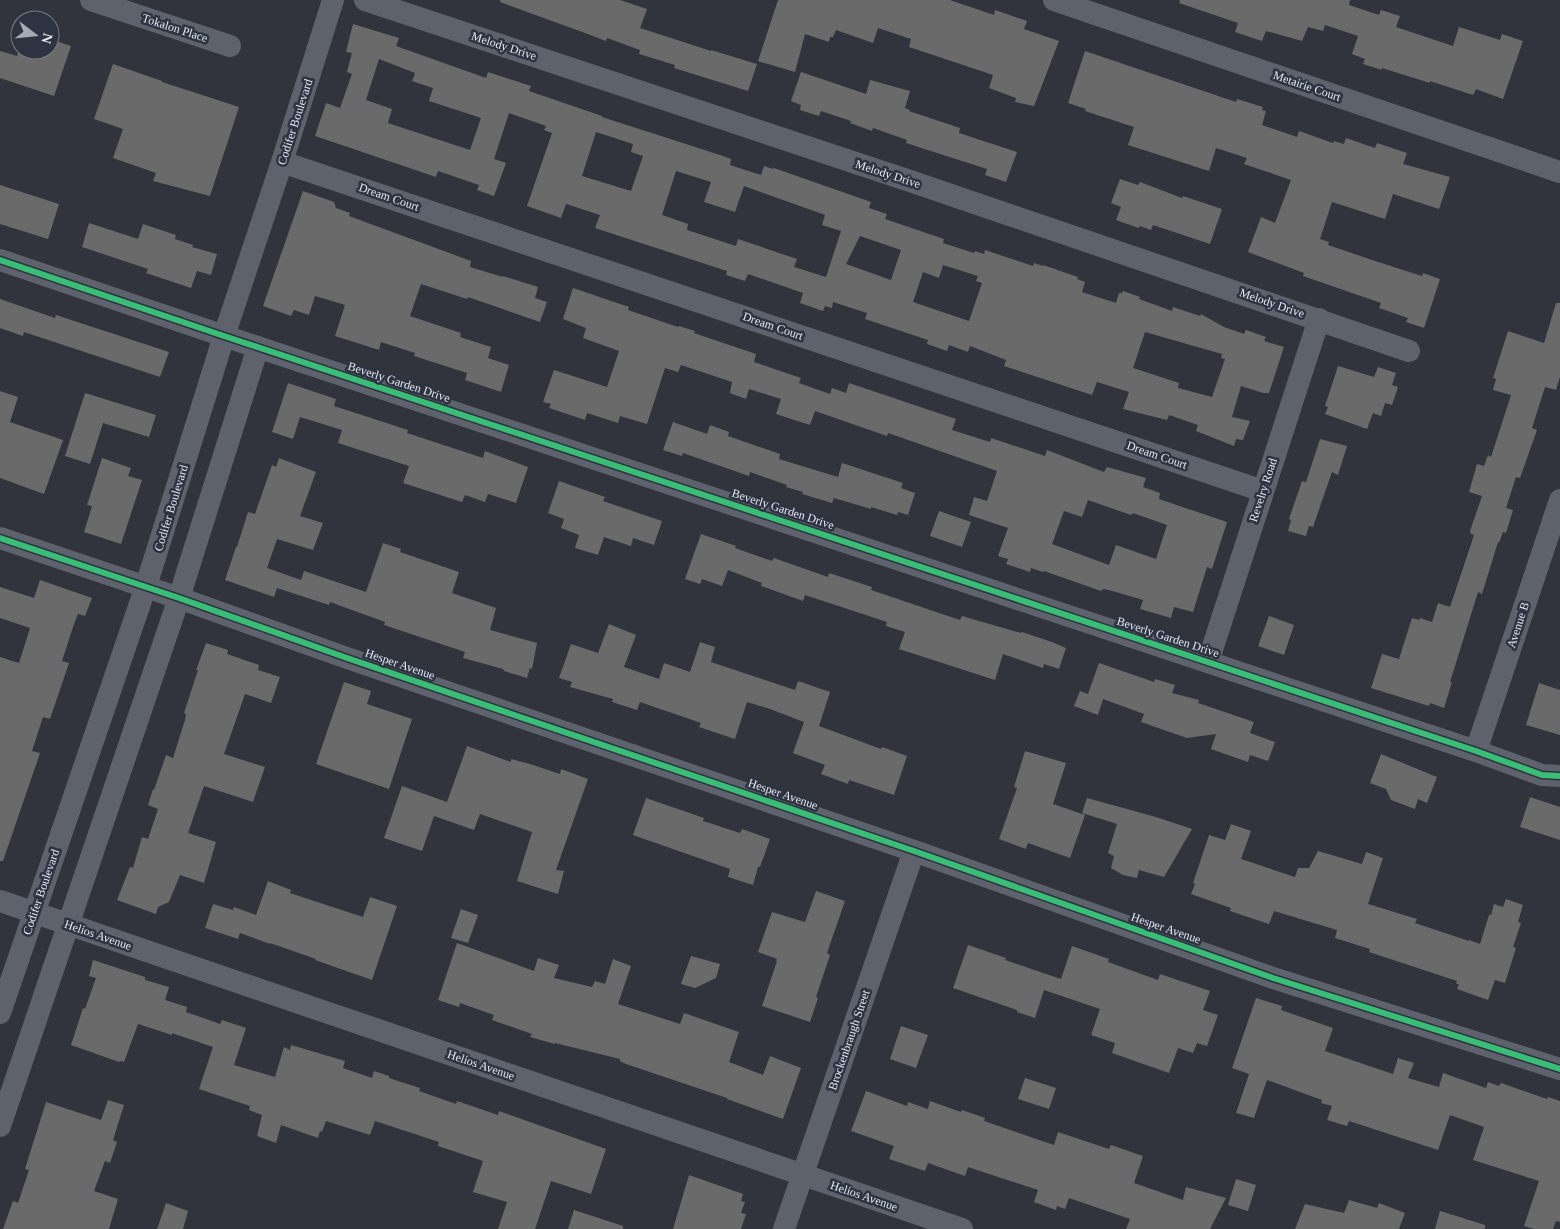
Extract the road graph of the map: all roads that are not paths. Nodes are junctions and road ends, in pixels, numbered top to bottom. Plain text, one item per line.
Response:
1 (91, 0) edge
2 (333, 0) edge
3 (366, 0) edge
4 (1054, 0) edge
5 (230, 46) dead end
6 (282, 162) junction
7 (1560, 172) edge
8 (0, 260) edge
9 (1318, 319) junction
10 (224, 336) junction
11 (258, 347) junction
12 (1409, 351) dead end
13 (1263, 491) junction
14 (1560, 500) edge
15 (0, 538) edge
16 (146, 586) junction
17 (179, 598) junction
18 (1208, 662) junction
19 (1476, 751) junction
20 (1560, 776) edge
21 (914, 851) junction
22 (0, 901) edge
23 (34, 912) junction
24 (68, 925) junction
25 (0, 1013) edge
26 (1560, 1069) edge
27 (0, 1126) edge
28 (803, 1175) junction
29 (784, 1229) edge
30 (962, 1229) edge

1 - 5 street, Tokalon Place
2 - 6 street, Codifer Boulevard
3 - 9 street, Melody Drive
4 - 7 street, Metairie Court
6 - 10 street, Codifer Boulevard
6 - 13 street, Dream Court
8 - 10 street, Beverly Garden Drive
9 - 12 street, Melody Drive
9 - 13 street, Revelry Road
10 - 11 street, Beverly Garden Drive
10 - 16 street, Codifer Boulevard
11 - 17 street
11 - 18 street, Beverly Garden Drive
13 - 18 street, Revelry Road
14 - 19 street, Avenue B
15 - 16 street, Hesper Avenue
16 - 17 street, Hesper Avenue
16 - 23 street, Codifer Boulevard
17 - 21 street, Hesper Avenue
17 - 24 street
18 - 19 street, Beverly Garden Drive
19 - 20 street, Beverly Garden Drive
21 - 26 street, Hesper Avenue
21 - 28 street, Brockenbraugh Street
22 - 23 street, Helios Avenue
23 - 24 street, Helios Avenue
23 - 25 street, Codifer Boulevard
24 - 27 street
24 - 28 street, Helios Avenue
28 - 29 street, Brockenbraugh Street
28 - 30 street, Helios Avenue

